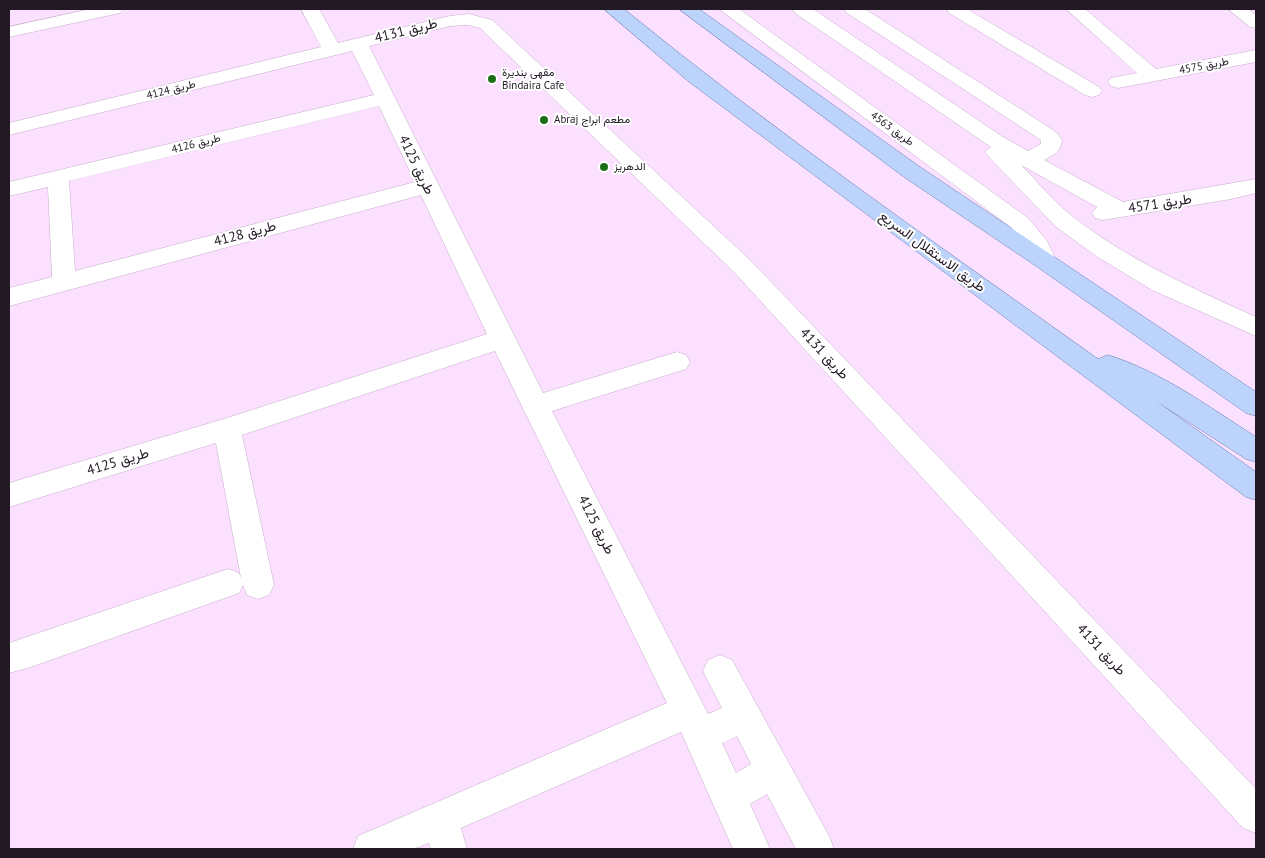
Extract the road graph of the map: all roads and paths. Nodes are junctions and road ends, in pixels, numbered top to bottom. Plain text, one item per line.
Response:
1 (114, 9) edge
2 (310, 9) edge
3 (613, 9) edge
4 (688, 9) edge
5 (728, 9) edge
6 (801, 9) edge
7 (852, 9) edge
8 (955, 9) edge
9 (1075, 9) edge
10 (1237, 9) edge
11 (482, 15) edge
12 (1256, 23) edge
13 (9, 32) edge
14 (345, 47) junction
15 (918, 52) junction
16 (1256, 56) edge
17 (885, 66) junction
18 (1152, 76) junction
19 (1118, 82) dead end
20 (1092, 91) dead end
21 (384, 99) junction
22 (968, 122) junction
23 (9, 129) edge
24 (1027, 160) junction
25 (58, 178) junction
26 (427, 186) junction
27 (1256, 186) edge
28 (9, 189) edge
29 (1120, 210) junction
30 (1063, 221) junction
31 (1044, 260) junction
32 (64, 282) junction
33 (9, 298) edge
34 (1256, 327) edge
35 (502, 339) junction
36 (1055, 340) junction
37 (677, 362) dead end
38 (535, 406) junction
39 (1256, 406) edge
40 (227, 429) junction
41 (1256, 451) edge
42 (1256, 488) edge
43 (9, 495) edge
44 (9, 658) edge
45 (720, 671) dead end
46 (744, 716) junction
47 (695, 723) junction
48 (774, 771) junction
49 (728, 796) junction
50 (1256, 815) edge
51 (445, 834) edge
52 (371, 849) edge
53 (752, 849) edge
54 (816, 849) edge

1 - 13 street
2 - 14 street, طريق 4125
3 - 36 main road, طريق الاستقلال السريع
4 - 31 main road
5 - 31 street, طريق 4563
6 - 17 street
7 - 15 street
8 - 20 street
9 - 18 street
10 - 12 street
11 - 14 street, طريق 4131
11 - 50 street, طريق 4131
14 - 21 street, طريق 4125
14 - 23 street, طريق 4124
15 - 17 street
15 - 24 street
16 - 18 street, طريق 4575
17 - 22 street
18 - 19 street, طريق 4575
21 - 25 street, طريق 4126
21 - 26 street, طريق 4125
22 - 24 street
22 - 30 street
24 - 29 street
25 - 28 street, طريق 4126
25 - 32 street
26 - 32 street, طريق 4128
26 - 35 street, طريق 4125
27 - 29 street, طريق 4571
29 - 30 street, طريق 4571
30 - 34 street
31 - 39 main road
32 - 33 street, طريق 4128
35 - 38 street, طريق 4125
35 - 40 street, طريق 4125
36 - 41 main road
36 - 42 main road, طريق الاستقلال السريع
37 - 38 street
38 - 47 street, طريق 4125
40 - 43 street, طريق 4125
40 - 44 street
45 - 46 street
46 - 47 street
46 - 48 street
47 - 49 street, طريق 4125
47 - 51 street
48 - 49 street
48 - 54 street
49 - 53 street, طريق 4125
51 - 52 street

